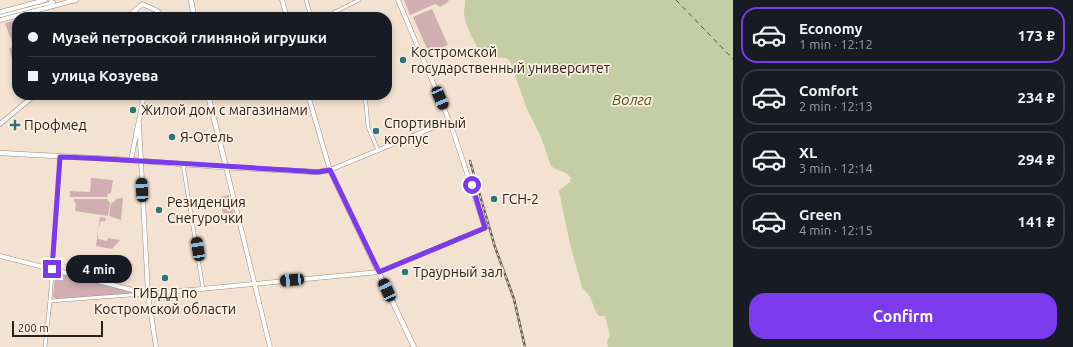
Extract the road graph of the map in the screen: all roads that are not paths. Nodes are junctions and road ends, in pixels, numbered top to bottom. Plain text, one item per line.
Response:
1 (45, 0) edge
2 (76, 0) edge
3 (191, 0) edge
4 (282, 0) edge
5 (306, 0) edge
6 (359, 0) edge
7 (398, 0) edge
8 (142, 2) edge
9 (52, 3) edge
10 (0, 12) edge
11 (16, 12) edge
12 (24, 12) edge
13 (133, 12) edge
14 (158, 12) edge
15 (193, 12) edge
16 (286, 12) edge
17 (310, 12) edge
18 (335, 12) edge
19 (12, 13) edge
20 (0, 16) edge
21 (12, 16) edge
22 (0, 20) edge
23 (29, 100) edge
24 (143, 100) edge
25 (209, 100) edge
26 (309, 100) edge
27 (365, 100) edge
28 (449, 121) junction
29 (0, 124) edge
30 (139, 124) junction
31 (378, 150) junction
32 (0, 153) edge
33 (60, 157) junction
34 (131, 160) junction
35 (141, 161) junction
36 (183, 164) junction
37 (226, 167) junction
38 (330, 170) junction
39 (0, 256) edge
40 (52, 269) junction
41 (379, 272) junction
42 (256, 284) junction
43 (203, 289) junction
44 (148, 294) junction
45 (50, 301) junction
46 (45, 347) edge
47 (156, 347) edge
48 (270, 347) edge
49 (414, 347) edge

1 - 10 street
2 - 9 street
3 - 15 main road
4 - 16 street
5 - 17 street
6 - 18 street
7 - 28 street
8 - 13 street
8 - 14 street
9 - 11 street
9 - 12 street
19 - 20 street
21 - 22 street
23 - 29 street
24 - 30 street
25 - 37 main road
26 - 38 street
27 - 31 street
28 - 31 street
28 - 41 street
30 - 34 street
30 - 35 street
31 - 38 street
32 - 33 main road
33 - 34 main road
33 - 40 street
34 - 35 main road
35 - 36 main road
35 - 44 street
36 - 37 main road
36 - 43 street
37 - 38 main road
37 - 42 street
38 - 41 main road
39 - 40 street
40 - 44 street
40 - 45 street
41 - 42 street
41 - 49 main road
42 - 43 street
42 - 48 street
43 - 44 street
44 - 45 street
44 - 47 street
45 - 46 street

